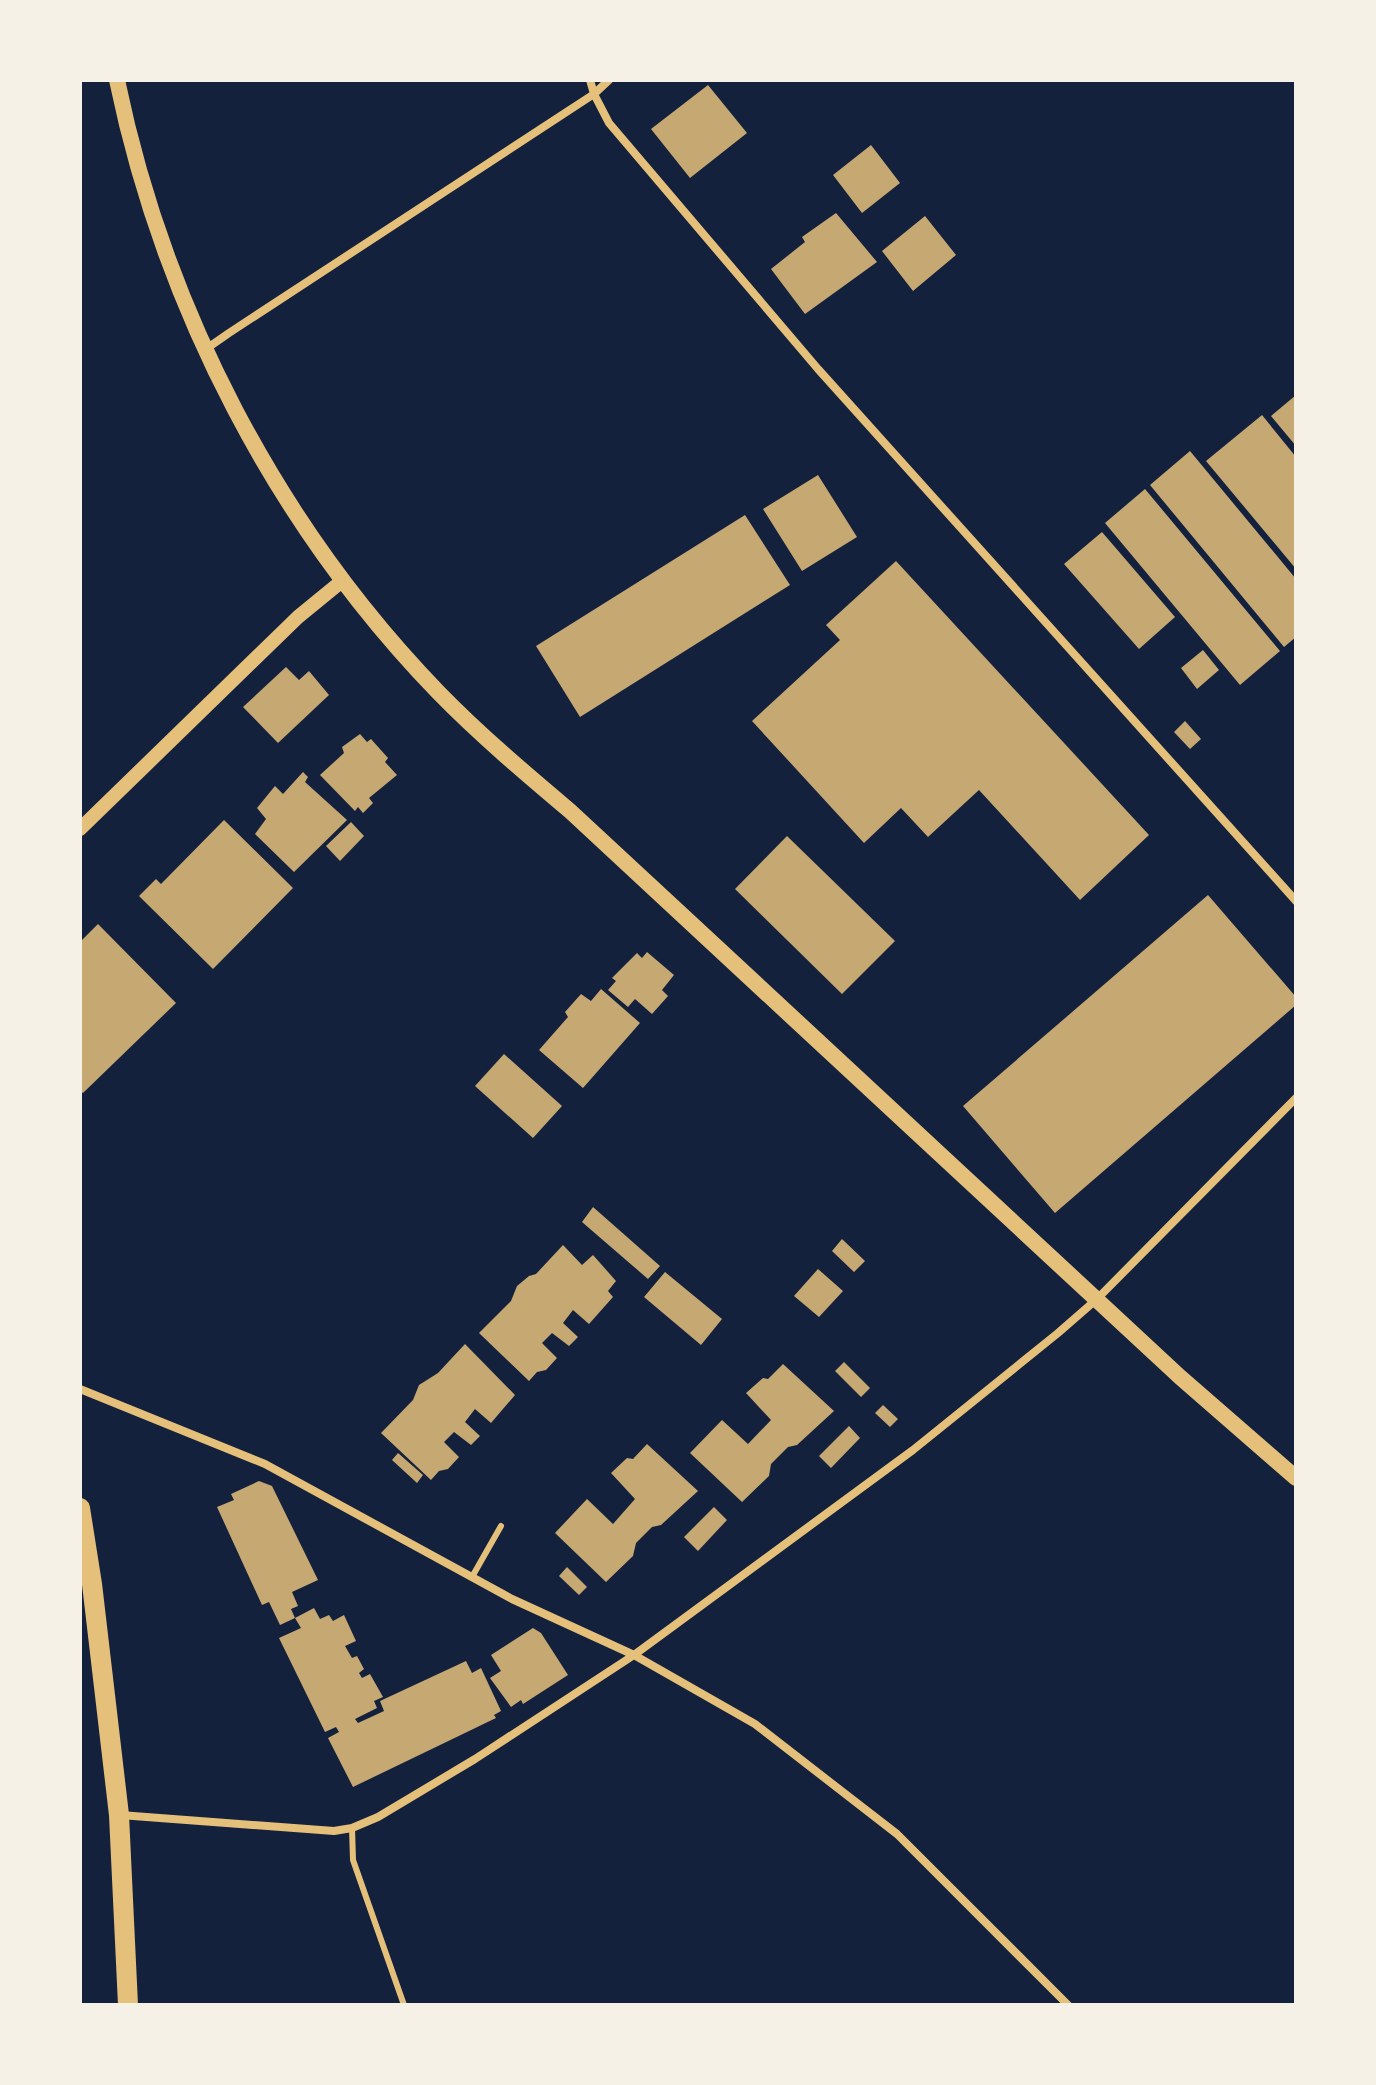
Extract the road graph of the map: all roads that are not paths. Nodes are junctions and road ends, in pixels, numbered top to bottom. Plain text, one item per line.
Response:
1 (117, 80) edge
2 (590, 80) edge
3 (609, 80) edge
4 (594, 94) junction
5 (206, 349) junction
6 (342, 581) junction
7 (80, 829) edge
8 (1296, 901) edge
9 (1296, 1098) edge
10 (1097, 1299) junction
11 (80, 1389) edge
12 (1296, 1478) edge
13 (80, 1508) edge
14 (501, 1526) dead end
15 (472, 1577) junction
16 (634, 1655) junction
17 (119, 1815) junction
18 (352, 1828) junction
19 (128, 2005) edge
20 (404, 2005) edge
21 (1068, 2005) edge

1 - 5 main road
2 - 4 street
3 - 4 street
4 - 5 street
4 - 8 street
5 - 6 main road
6 - 7 street
6 - 10 main road
9 - 10 street
10 - 12 main road
10 - 16 street
11 - 15 street
13 - 17 main road
14 - 15 lane
15 - 16 street
16 - 18 street
16 - 21 street
17 - 18 street
17 - 19 main road
18 - 20 lane

